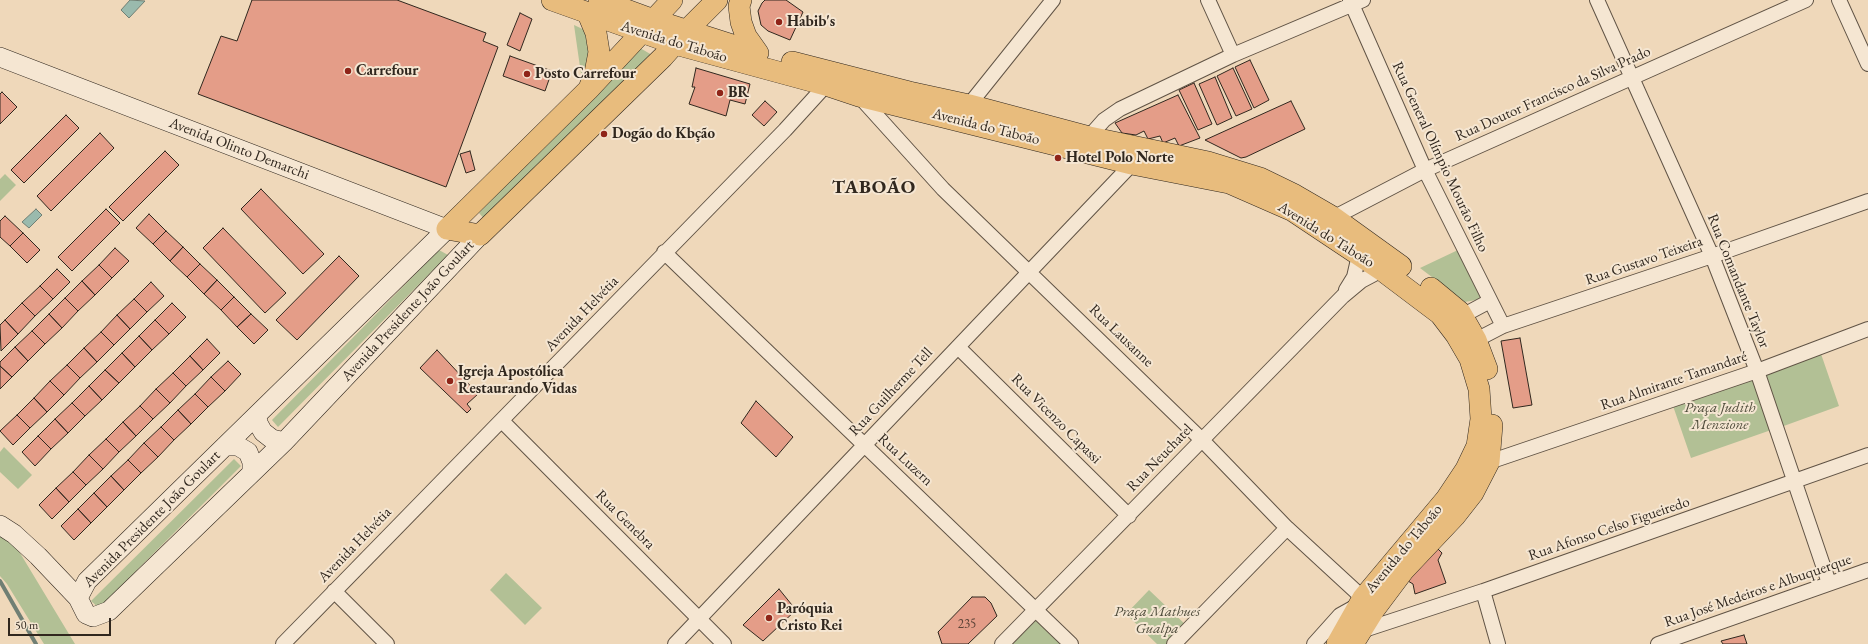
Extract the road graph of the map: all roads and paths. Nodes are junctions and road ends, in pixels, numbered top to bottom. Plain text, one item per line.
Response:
1 (552, 0) edge
2 (672, 0) edge
3 (717, 0) edge
4 (741, 0) edge
5 (1054, 0) edge
6 (1208, 0) edge
7 (1597, 0) edge
8 (1806, 0) edge
9 (1839, 0) edge
10 (1355, 2) edge
11 (594, 7) edge
12 (648, 27) junction
13 (681, 37) junction
14 (758, 53) junction
15 (1233, 55) junction
16 (0, 57) edge
17 (1868, 64) edge
18 (829, 78) junction
19 (1631, 78) junction
20 (588, 90) junction
21 (859, 96) junction
22 (968, 105) junction
23 (1089, 137) junction
24 (1132, 164) junction
25 (1425, 170) junction
26 (1868, 201) edge
27 (1325, 222) junction
28 (447, 229) junction
29 (480, 235) junction
30 (664, 252) junction
31 (1359, 255) junction
32 (1712, 256) junction
33 (1030, 271) junction
34 (1383, 271) junction
35 (1343, 296) junction
36 (1490, 301) junction
37 (1462, 316) junction
38 (1503, 326) junction
39 (1868, 329) edge
40 (1476, 340) junction
41 (958, 346) junction
42 (1757, 371) junction
43 (257, 415) junction
44 (502, 421) junction
45 (1202, 440) junction
46 (284, 442) junction
47 (864, 445) junction
48 (225, 446) junction
49 (1868, 455) edge
50 (1489, 462) junction
51 (252, 471) junction
52 (1796, 481) junction
53 (1129, 516) junction
54 (0, 524) edge
55 (1287, 528) junction
56 (1868, 570) edge
57 (1829, 583) junction
58 (334, 591) junction
59 (1484, 591) junction
60 (78, 598) junction
61 (1360, 602) junction
62 (1036, 609) junction
63 (700, 620) junction
64 (1357, 637) edge
65 (283, 644) edge
66 (387, 644) edge
67 (675, 644) edge
68 (724, 644) edge
69 (1002, 644) edge
70 (1071, 644) edge
71 (1174, 644) edge
72 (1314, 644) edge
73 (1337, 644) edge
74 (1498, 644) edge
75 (1658, 644) edge

1 - 11 main road, Avenida do Taboão
2 - 12 main road, Avenida Presidente João Goulart
3 - 13 main road, Avenida Presidente João Goulart
4 - 14 main road
5 - 22 street
6 - 15 street
7 - 19 street, Rua Comandante Taylor
8 - 19 street, Rua Doutor Francisco da Silva Prado
9 - 17 street
10 - 15 street
10 - 25 street, Rua General Olímpio Mourão Filho
11 - 12 main road, Avenida do Taboão
11 - 20 main road
12 - 13 main road, Avenida do Taboão
12 - 20 main road, Avenida Presidente João Goulart
13 - 14 main road, Avenida do Taboão
13 - 18 main road, Avenida do Taboão
13 - 29 main road, Avenida Presidente João Goulart
14 - 18 main road, Avenida do Taboão
15 - 23 street
16 - 28 street, Avenida Olinto Demarchi
18 - 21 main road, Avenida do Taboão
18 - 22 main road, Avenida do Taboão
18 - 30 street, Avenida Helvétia
19 - 25 street, Rua Doutor Francisco da Silva Prado
19 - 32 street, Rua Comandante Taylor
20 - 28 main road, Avenida Presidente João Goulart
21 - 24 main road, Avenida do Taboão
21 - 33 street, Rua Lausanne
22 - 23 main road, Avenida do Taboão
23 - 27 main road, Avenida do Taboão
24 - 27 main road, Avenida do Taboão
24 - 33 street, Rua Guilherme Tell
25 - 27 street, Rua Doutor Francisco da Silva Prado
25 - 36 street, Rua General Olímpio Mourão Filho
26 - 32 street, Rua Gustavo Teixeira
27 - 31 main road, Avenida do Taboão
27 - 37 main road, Avenida do Taboão
28 - 29 main road, Avenida Olinto Demarchi
28 - 43 street, Avenida Presidente João Goulart
29 - 46 street, Avenida Presidente João Goulart
30 - 44 street, Avenida Helvétia
30 - 47 street, Rua Luzern
31 - 34 main road, Avenida do Taboão
31 - 35 street, Rua Neuchatel
32 - 38 street, Rua Gustavo Teixeira
32 - 42 street, Rua Comandante Taylor
33 - 41 street, Rua Guilherme Tell
33 - 45 street, Rua Lausanne
34 - 35 street, Rua Neuchatel
34 - 61 main road, Avenida do Taboão
35 - 45 street, Rua Neuchatel
36 - 37 street
36 - 38 street, Rua General Olímpio Mourão Filho
37 - 40 main road, Avenida do Taboão
38 - 40 street, Rua Gustavo Teixeira
39 - 42 street, Rua Almirante Tamandaré
40 - 50 main road, Avenida do Taboão
41 - 47 street, Rua Guilherme Tell
41 - 53 street, Rua Vicenzo Capassi
42 - 50 street, Rua Almirante Tamandaré
42 - 52 street, Rua Comandante Taylor
43 - 46 street
43 - 48 street, Avenida Presidente João Goulart
44 - 58 street, Avenida Helvétia
44 - 63 street, Rua Genebra
45 - 53 street, Rua Neuchatel
45 - 55 street, Rua Lausanne
46 - 51 street, Avenida Presidente João Goulart
47 - 62 street, Rua Luzern
47 - 63 street, Rua Guilherme Tell
48 - 51 street
48 - 60 street, Avenida Presidente João Goulart
49 - 52 street, Rua Afonso Celso Figueiredo
50 - 64 main road, Avenida do Taboão
51 - 60 street, Avenida Presidente João Goulart
52 - 57 street, Rua Comandante Taylor
52 - 59 street, Rua Afonso Celso Figueiredo
53 - 62 street, Rua Neuchatel
54 - 60 street
55 - 61 street, Rua Lausanne
55 - 71 street
56 - 57 street, Rua José Medeiros e Albuquerque
57 - 75 street, Rua José Medeiros e Albuquerque
58 - 65 street, Avenida Helvétia
58 - 66 street
59 - 64 street, Rua Afonso Celso Figueiredo
59 - 74 street
61 - 72 street
61 - 73 main road, Avenida do Taboão
62 - 69 street, Rua Neuchatel
62 - 70 street, Rua Luzern
63 - 67 street, Rua Guilherme Tell
63 - 68 street, Rua Genebra

